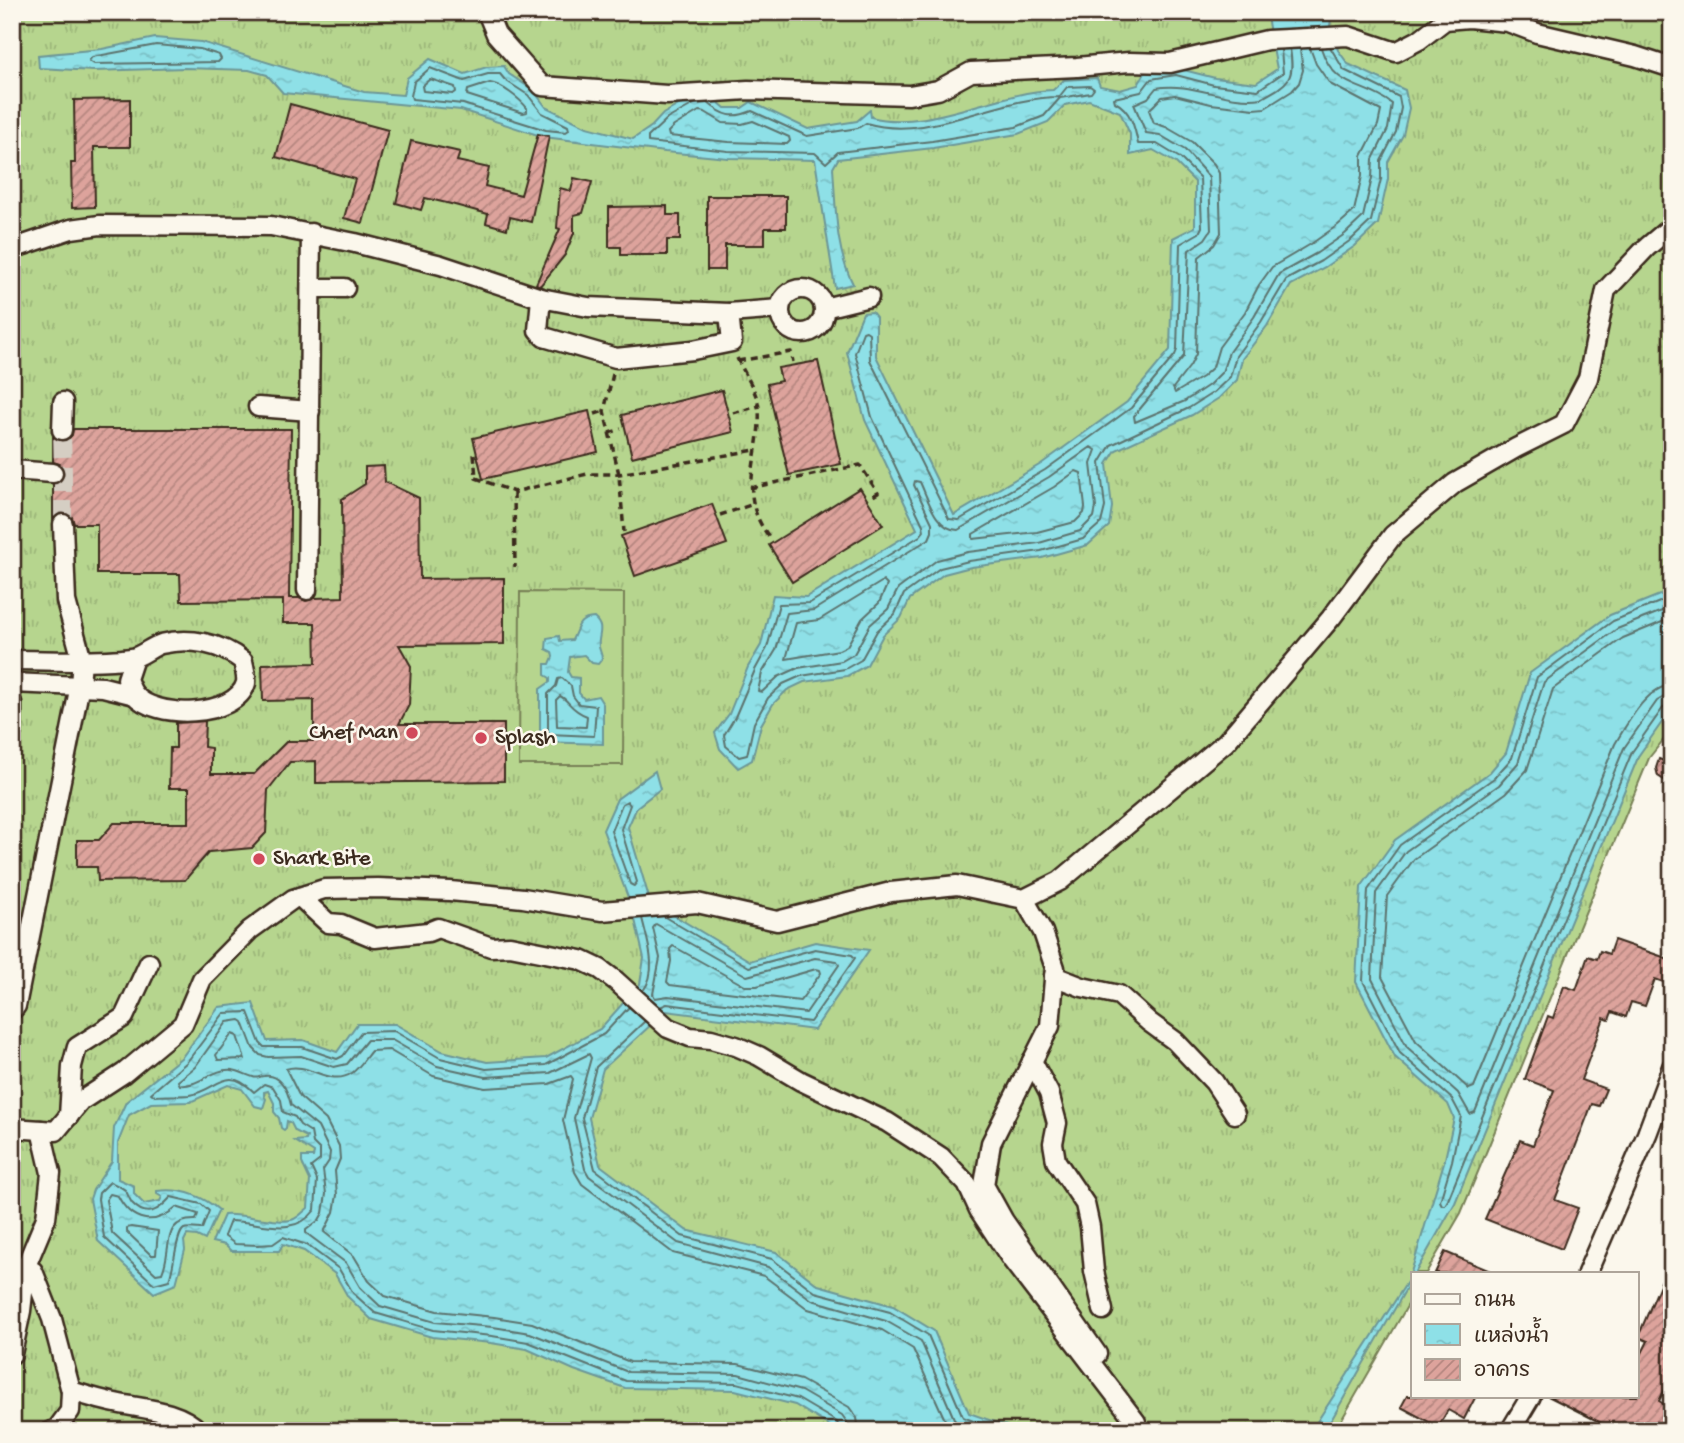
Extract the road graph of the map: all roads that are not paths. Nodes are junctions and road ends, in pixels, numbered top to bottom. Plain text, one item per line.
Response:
1 (487, 12) edge
2 (1672, 68) edge
3 (1672, 226) edge
4 (311, 233) junction
5 (12, 250) edge
6 (311, 288) junction
7 (345, 288) dead end
8 (869, 297) dead end
9 (541, 298) junction
10 (831, 306) junction
11 (780, 309) junction
12 (729, 313) junction
13 (63, 402) dead end
14 (258, 407) dead end
15 (310, 411) junction
16 (62, 430) tunnel mouth
17 (12, 470) edge
18 (53, 473) tunnel mouth
19 (63, 524) tunnel mouth
20 (307, 590) dead end
21 (134, 658) junction
22 (12, 660) edge
23 (82, 660) junction
24 (12, 683) edge
25 (80, 685) junction
26 (135, 695) junction
27 (12, 703) edge
28 (12, 731) edge
29 (300, 897) junction
30 (1024, 899) junction
31 (149, 962) dead end
32 (1054, 976) junction
33 (12, 1010) edge
34 (1032, 1061) junction
35 (1672, 1068) edge
36 (1235, 1114) dead end
37 (69, 1116) junction
38 (12, 1128) edge
39 (41, 1130) junction
40 (33, 1271) dead end
41 (1587, 1272) edge
42 (1103, 1310) dead end
43 (12, 1353) edge
44 (71, 1391) junction
45 (1530, 1398) edge
46 (51, 1431) edge
47 (199, 1431) edge
48 (1138, 1431) edge
49 (1152, 1431) edge
50 (1510, 1431) edge

1 - 2 street
3 - 30 street
4 - 5 street
4 - 6 street
4 - 9 street
6 - 7 street
6 - 15 street
8 - 10 street
9 - 12 street
9 - 12 street
10 - 11 street
10 - 11 street
11 - 12 street
13 - 16 street
14 - 15 street
15 - 20 street
17 - 18 street
19 - 23 street
21 - 23 street
21 - 26 street
21 - 26 street
22 - 23 street
23 - 25 street
24 - 25 street
25 - 26 street
25 - 33 street
27 - 28 street
29 - 30 street
29 - 37 street
29 - 48 street
30 - 32 street
31 - 37 street
32 - 34 street
32 - 36 street
34 - 42 street
34 - 49 street
35 - 41 street
37 - 39 street
38 - 39 street
39 - 43 street
40 - 44 street
44 - 46 street
44 - 47 street
45 - 50 street

